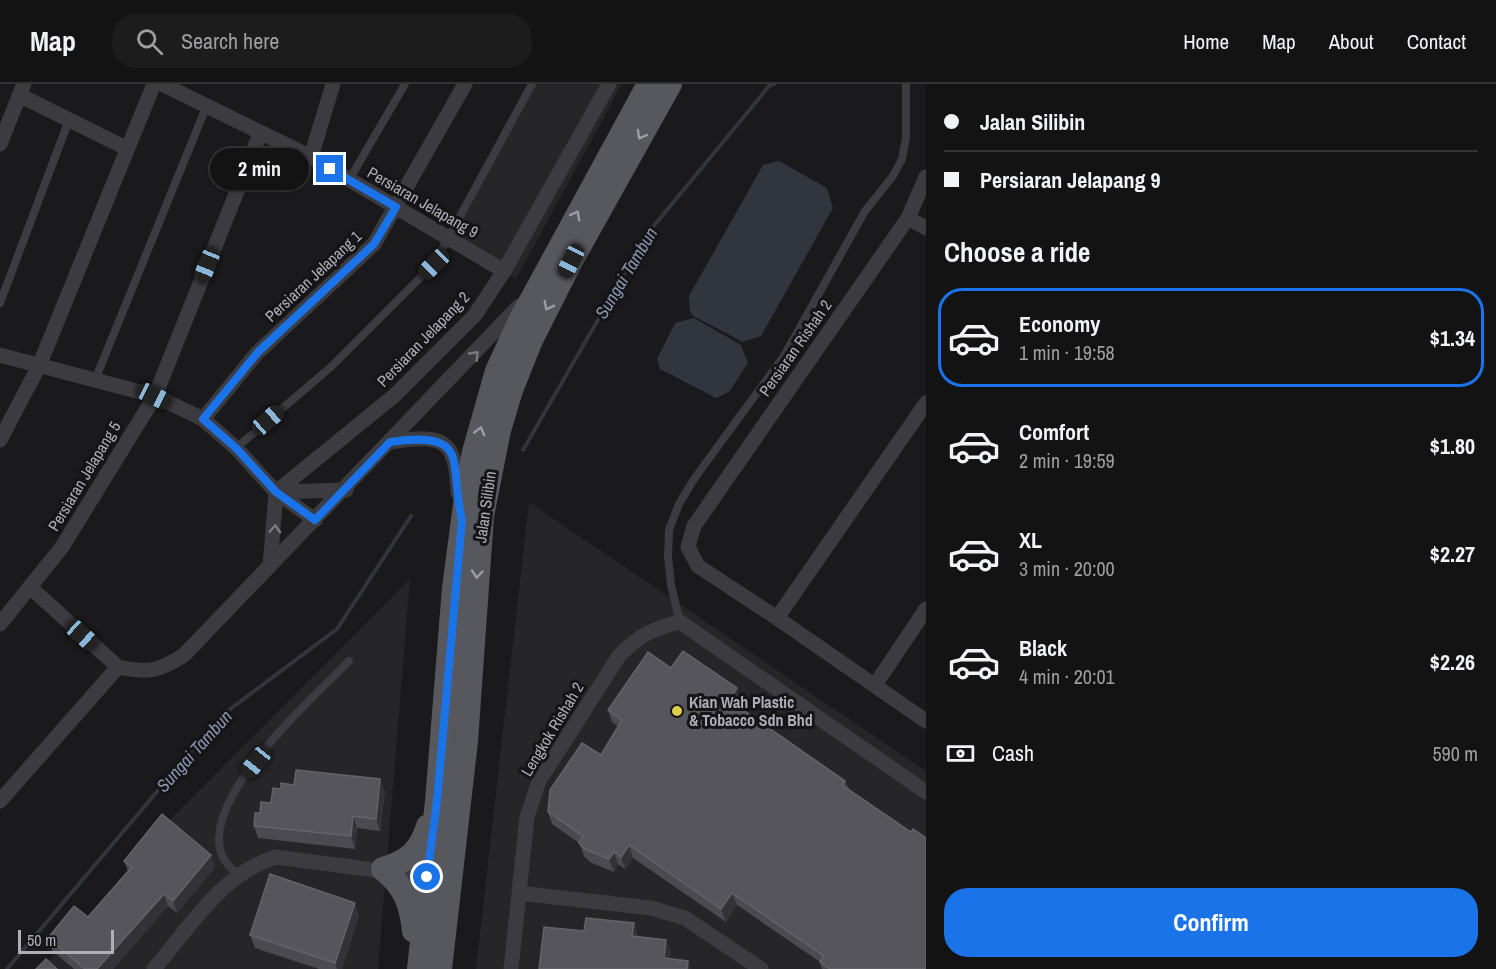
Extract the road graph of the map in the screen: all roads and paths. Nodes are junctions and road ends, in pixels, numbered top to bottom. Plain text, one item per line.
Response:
1 (154, 84) edge
2 (162, 84) edge
3 (333, 84) edge
4 (405, 84) edge
5 (465, 84) edge
6 (532, 84) edge
7 (609, 84) edge
8 (649, 84) edge
9 (670, 84) edge
10 (906, 84) edge
11 (21, 90) edge
12 (207, 105) junction
13 (69, 120) junction
14 (260, 134) junction
15 (0, 144) edge
16 (126, 148) junction
17 (311, 157) junction
18 (926, 177) edge
19 (349, 180) junction
20 (396, 207) junction
21 (908, 218) junction
22 (926, 228) edge
23 (447, 237) junction
24 (504, 271) junction
25 (538, 284) junction
26 (0, 303) edge
27 (0, 355) edge
28 (39, 366) junction
29 (95, 380) junction
30 (154, 396) junction
31 (926, 403) edge
32 (203, 419) junction
33 (0, 440) edge
34 (390, 442) junction
35 (236, 448) junction
36 (346, 490) junction
37 (276, 492) junction
38 (315, 520) junction
39 (462, 520) junction
40 (270, 567) junction
41 (30, 587) junction
42 (926, 609) edge
43 (777, 618) junction
44 (680, 622) junction
45 (0, 624) edge
46 (349, 662) dead end
47 (118, 667) junction
48 (875, 685) junction
49 (926, 721) edge
50 (466, 741) junction
51 (926, 792) edge
52 (0, 801) edge
53 (437, 801) junction
54 (383, 869) junction
55 (238, 874) junction
56 (427, 877) junction
57 (519, 893) junction
58 (154, 969) edge
59 (417, 969) edge
60 (438, 969) edge
61 (511, 969) edge
62 (761, 969) edge

1 - 16 street
2 - 12 street, Persiaran Jelapang 9
3 - 17 street
4 - 19 lane
5 - 20 street, Persiaran Jelapang 1
6 - 23 lane
7 - 24 street, Persiaran Jelapang 2
25 -> 8 main road, Jalan Silibin
9 -> 50 main road, Jalan Silibin
10 - 44 lane
11 - 13 street
11 - 15 street
12 - 14 street, Persiaran Jelapang 9
12 - 29 lane
13 - 16 street
13 - 26 lane
14 - 17 street, Persiaran Jelapang 9
14 - 30 street, Persiaran Jelapang 5
16 - 28 street
17 - 19 street, Persiaran Jelapang 9
18 - 21 street, Persiaran Rishah 2
19 - 20 street, Persiaran Jelapang 9
20 - 23 street, Persiaran Jelapang 9
20 - 32 street, Persiaran Jelapang 1
21 - 22 street
21 - 43 street, Persiaran Rishah 2
23 - 24 street, Persiaran Jelapang 9
23 - 35 lane
24 - 37 street, Persiaran Jelapang 2
34 -> 25 street, Jalan Silibin
39 -> 25 main road, Jalan Silibin
27 - 28 street
28 - 29 street
28 - 33 street
29 - 30 street
30 - 32 street
30 - 41 street, Persiaran Jelapang 5
31 - 43 street
32 - 35 street
34 - 36 street, Jalan Silibin
34 - 39 street
35 - 37 street
36 - 37 street
36 - 38 street, Jalan Silibin
37 - 38 street
40 -> 37 street
38 - 40 street, Jalan Silibin
39 - 53 main road, Jalan Silibin
40 - 47 street, Jalan Silibin
41 - 45 street, Persiaran Jelapang 5
41 - 47 street
42 - 48 street
43 - 48 street
44 - 51 street
44 - 57 street, Lengkok Rishah 2
46 - 55 lane
47 - 52 street
48 - 49 street
50 - 56 main road
50 - 60 main road, Jalan Silibin
53 - 54 main road
53 - 56 main road, Jalan Silibin
54 - 55 street
54 - 56 street
54 - 59 main road
55 - 58 street
56 - 59 main road, Jalan Silibin
56 - 60 main road
57 - 61 street, Lengkok Rishah 2
57 - 62 street

